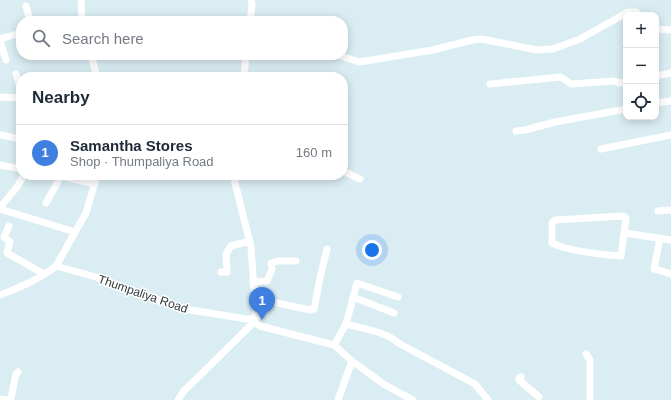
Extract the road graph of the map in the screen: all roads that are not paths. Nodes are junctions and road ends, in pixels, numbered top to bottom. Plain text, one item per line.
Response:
1 (81, 0) edge
2 (251, 0) edge
3 (26, 6) dead end
4 (623, 15) edge
5 (29, 16) edge
6 (82, 16) edge
7 (251, 16) edge
8 (659, 29) edge
9 (671, 30) edge
10 (16, 35) edge
11 (0, 40) edge
12 (348, 59) edge
13 (6, 60) dead end
14 (92, 60) edge
15 (246, 60) edge
16 (96, 72) edge
17 (244, 72) edge
18 (671, 73) edge
19 (659, 75) edge
20 (623, 82) edge
21 (490, 84) dead end
22 (0, 97) edge
23 (16, 98) edge
24 (671, 101) edge
25 (659, 103) edge
26 (623, 110) edge
27 (516, 131) dead end
28 (0, 135) edge
29 (671, 135) edge
30 (16, 138) edge
31 (600, 149) dead end
32 (0, 165) edge
33 (16, 168) edge
34 (348, 173) edge
35 (360, 179) dead end
36 (21, 180) edge
37 (56, 180) edge
38 (76, 180) edge
39 (96, 180) edge
40 (234, 180) edge
41 (95, 184) junction
42 (46, 203) dead end
43 (1, 207) edge
44 (671, 210) edge
45 (658, 211) dead end
46 (9, 226) dead end
47 (75, 232) junction
48 (625, 233) junction
49 (660, 238) junction
50 (671, 240) edge
51 (250, 241) junction
52 (327, 248) dead end
53 (296, 261) dead end
54 (56, 266) junction
55 (222, 272) dead end
56 (44, 274) junction
57 (671, 274) edge
58 (253, 282) junction
59 (0, 295) edge
60 (353, 297) junction
61 (398, 297) dead end
62 (254, 298) junction
63 (394, 313) dead end
64 (255, 320) junction
65 (346, 324) junction
66 (334, 346) junction
67 (586, 354) dead end
68 (352, 361) junction
69 (18, 372) dead end
70 (521, 377) dead end
71 (0, 399) edge
72 (541, 399) edge
73 (178, 400) edge
74 (338, 400) edge
75 (413, 400) edge
76 (488, 400) edge
77 (590, 400) edge

1 - 6 street
2 - 7 street
3 - 5 street
4 - 12 street
8 - 9 street
10 - 11 street
11 - 13 street
14 - 16 street
15 - 17 street
18 - 19 street
20 - 21 street
22 - 23 street
24 - 25 street
26 - 27 street
28 - 30 street
29 - 31 street
32 - 33 street
34 - 35 street
36 - 43 street
37 - 42 street
38 - 41 street
39 - 41 street
40 - 51 street
41 - 47 street
43 - 47 street
44 - 45 street
46 - 56 street
47 - 54 street
48 - 48 street
48 - 49 street
49 - 50 street
49 - 57 street
51 - 55 street
51 - 58 street
52 - 62 street
53 - 58 street
54 - 56 street
54 - 64 street, Thumpaliya Road
56 - 59 street
58 - 62 street
60 - 61 street
60 - 63 street
60 - 65 street
62 - 64 street
64 - 66 street, Thumpaliya Road
64 - 73 street
65 - 66 street
65 - 76 street
66 - 68 street
67 - 77 street
68 - 74 street
68 - 75 street
69 - 71 street
70 - 72 street

